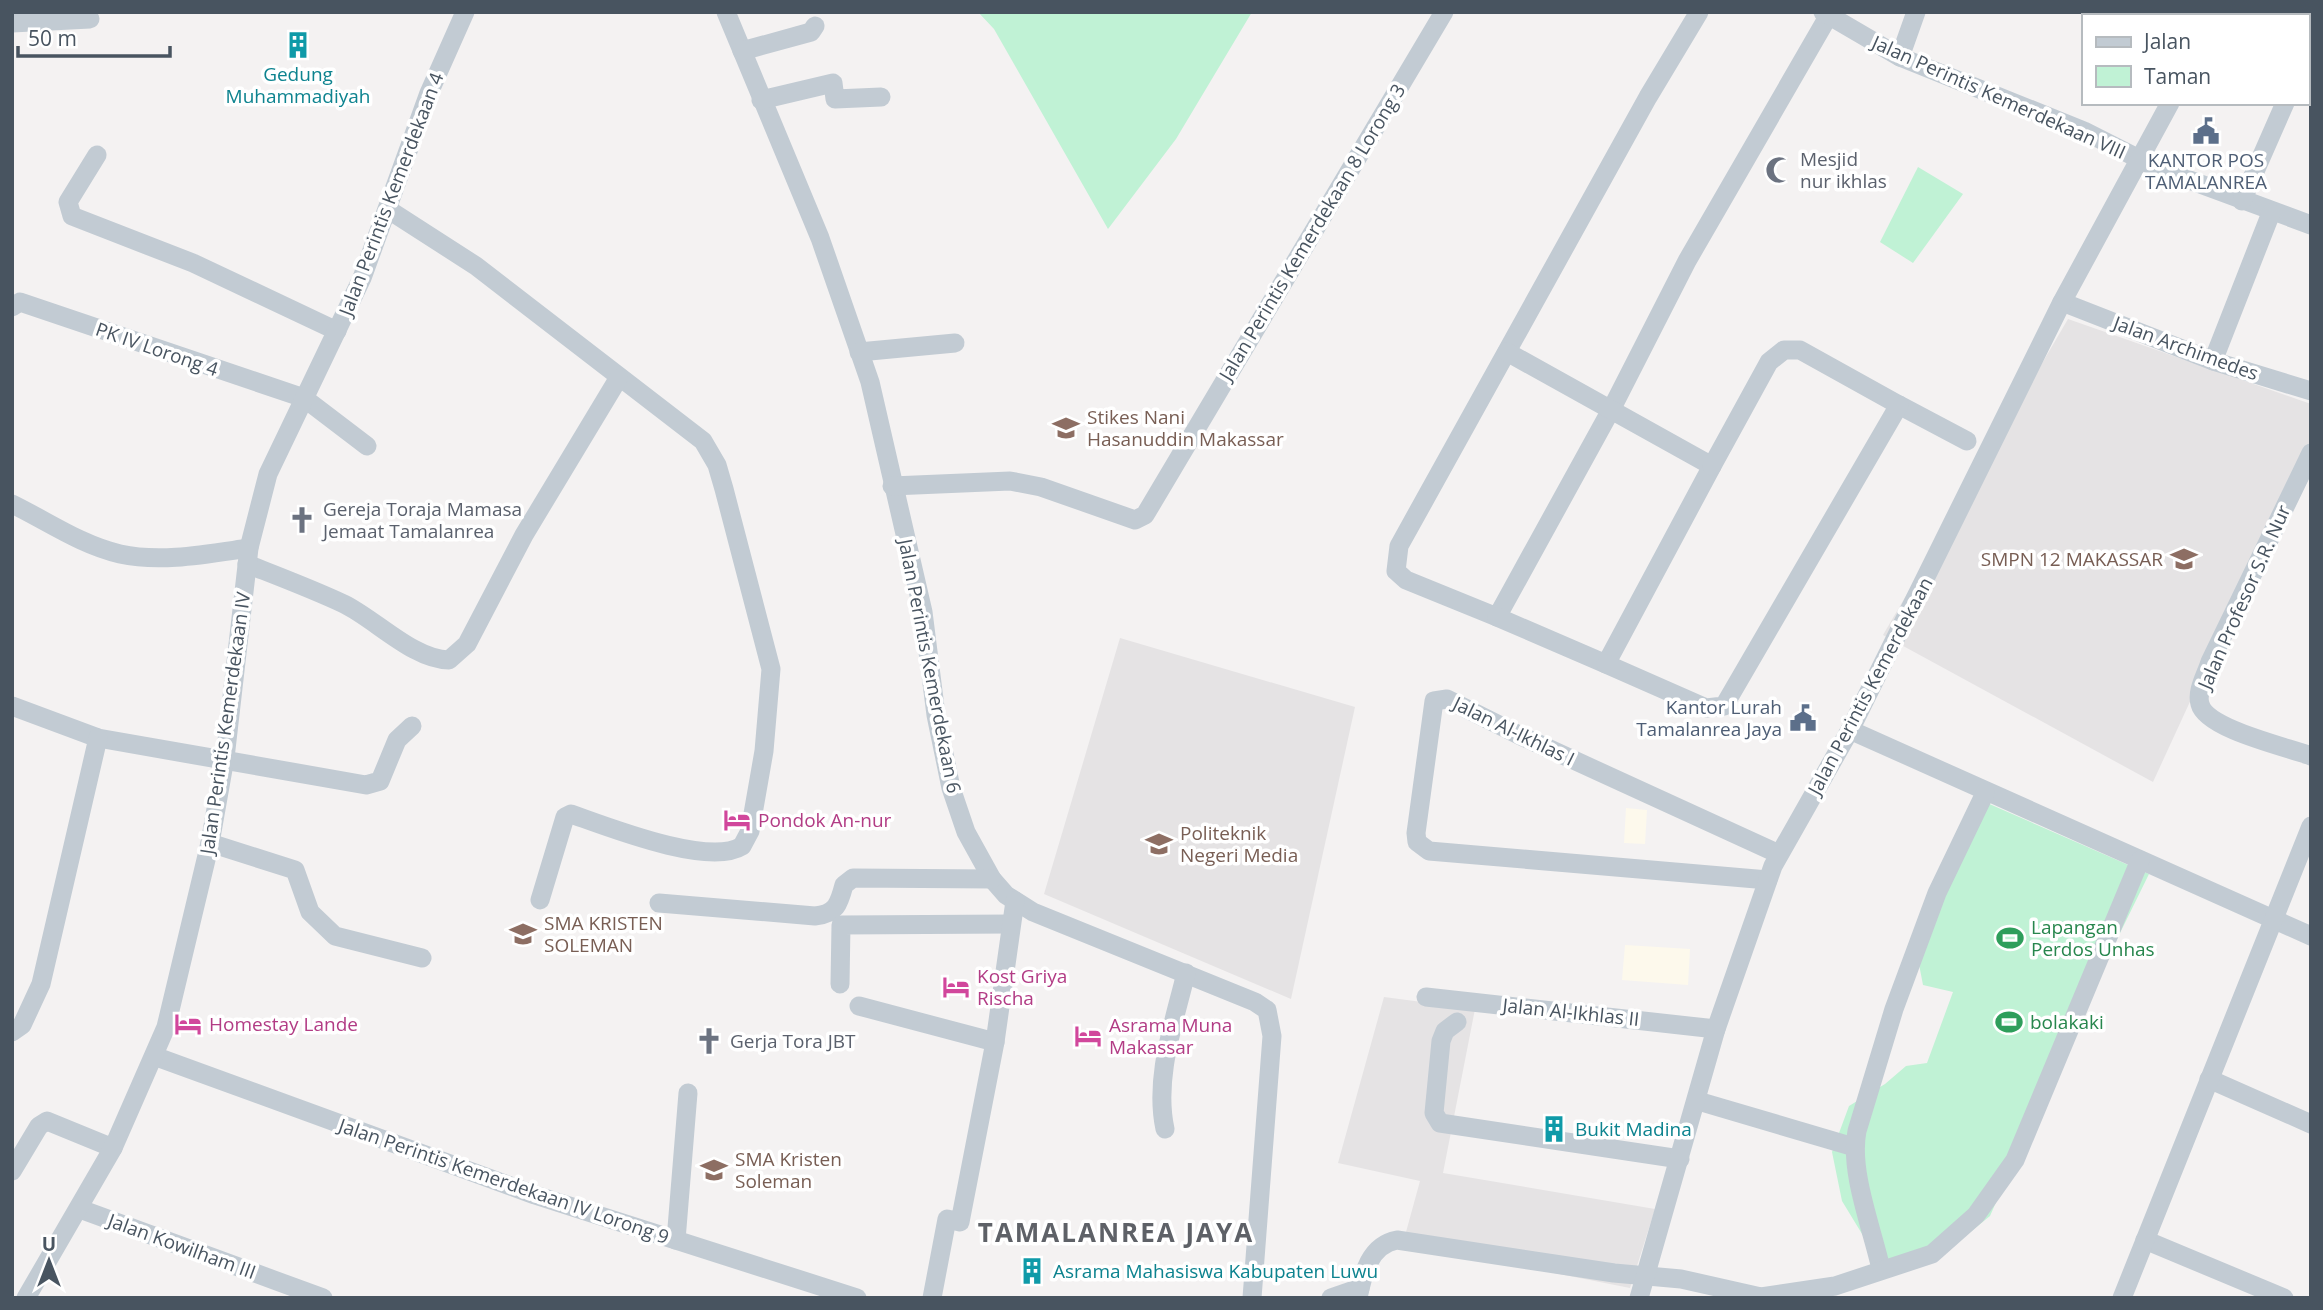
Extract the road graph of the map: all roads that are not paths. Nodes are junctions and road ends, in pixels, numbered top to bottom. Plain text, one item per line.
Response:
1 (465, 12) edge
2 (726, 12) edge
3 (1444, 12) edge
4 (1699, 12) edge
5 (1916, 12) edge
6 (1826, 14) edge
7 (90, 19) dead end
8 (12, 23) edge
9 (815, 26) dead end
10 (742, 51) junction
11 (1900, 57) junction
12 (881, 96) dead end
13 (761, 100) junction
14 (2169, 105) edge
15 (2284, 105) edge
16 (97, 155) dead end
17 (2139, 159) junction
18 (2242, 201) junction
19 (389, 210) junction
20 (2271, 212) junction
21 (2311, 225) edge
22 (2062, 302) junction
23 (12, 307) edge
24 (337, 331) junction
25 (955, 343) dead end
26 (859, 352) junction
27 (1507, 352) junction
28 (2213, 361) junction
29 (618, 379) junction
30 (2311, 391) edge
31 (304, 398) junction
32 (1899, 405) junction
33 (1612, 408) junction
34 (1967, 441) dead end
35 (368, 446) dead end
36 (279, 451) joint
37 (2311, 453) edge
38 (1712, 466) junction
39 (892, 486) junction
40 (12, 504) edge
41 (248, 556) junction
42 (1497, 617) junction
43 (1606, 664) junction
44 (12, 706) edge
45 (412, 726) dead end
46 (1850, 730) junction
47 (98, 738) junction
48 (2311, 756) edge
49 (225, 758) junction
50 (1985, 793) junction
51 (2311, 826) edge
52 (210, 843) junction
53 (1779, 854) junction
54 (2140, 860) junction
55 (992, 879) junction
56 (1768, 880) junction
57 (540, 900) dead end
58 (1015, 901) junction
59 (659, 903) dead end
60 (2273, 919) junction
61 (1011, 924) junction
62 (2311, 936) edge
63 (422, 958) dead end
64 (1186, 973) junction
65 (839, 984) dead end
66 (1426, 997) dead end
67 (859, 1006) dead end
68 (1457, 1022) dead end
69 (1716, 1029) junction
70 (12, 1032) edge
71 (995, 1042) junction
72 (154, 1056) junction
73 (2209, 1079) junction
74 (688, 1093) dead end
75 (1698, 1101) junction
76 (2311, 1124) edge
77 (1165, 1129) dead end
78 (1854, 1147) junction
79 (113, 1148) junction
80 (1680, 1160) junction
81 (12, 1171) edge
82 (80, 1209) junction
83 (676, 1240) junction
84 (2145, 1240) junction
85 (1881, 1269) junction
86 (1645, 1276) junction
87 (1359, 1293) edge
88 (1252, 1294) edge
89 (26, 1298) edge
90 (323, 1298) edge
91 (857, 1298) edge
92 (932, 1298) edge
93 (1331, 1298) edge
94 (1639, 1298) edge
95 (2122, 1298) edge
96 (2284, 1298) edge

1 - 19 street, Jalan Perintis Kemerdekaan 4
2 - 10 street, Jalan Perintis Kemerdekaan 6
3 - 39 street, Jalan Perintis Kemerdekaan 8 Lorong 3
4 - 27 street
5 - 11 street
6 - 11 street, Jalan Perintis Kemerdekaan VIII
6 - 33 street
7 - 8 street
9 - 10 street
10 - 13 street, Jalan Perintis Kemerdekaan 6
11 - 17 street, Jalan Perintis Kemerdekaan VIII
12 - 13 street
13 - 26 street, Jalan Perintis Kemerdekaan 6
14 - 17 street, Jalan Perintis Kemerdekaan
15 - 18 street
16 - 24 street
17 - 18 street, Jalan Perintis Kemerdekaan VIII
17 - 22 street, Jalan Perintis Kemerdekaan
18 - 20 street, Jalan Perintis Kemerdekaan VIII
19 - 24 street, Jalan Perintis Kemerdekaan 4
19 - 29 street
20 - 21 street, Jalan Perintis Kemerdekaan VIII
20 - 28 street
22 - 28 street, Jalan Archimedes
22 - 46 street, Jalan Perintis Kemerdekaan
23 - 31 street, PK IV Lorong 4
24 - 31 street, Jalan Perintis Kemerdekaan 4
25 - 26 street
26 - 39 street, Jalan Perintis Kemerdekaan 6
27 - 33 street
27 - 42 street
28 - 30 street, Jalan Archimedes
29 - 41 street
29 - 57 street
31 - 35 street
31 - 36 street, Jalan Perintis Kemerdekaan 4
32 - 34 street
32 - 38 street
32 - 43 street
33 - 38 street
33 - 42 street
36 - 41 street, Jalan Perintis Kemerdekaan IV
37 - 48 street, Jalan Profesor S.R. Nur
38 - 43 street
39 - 55 street, Jalan Perintis Kemerdekaan 6
40 - 41 street
41 - 49 street, Jalan Perintis Kemerdekaan IV
42 - 43 street
44 - 47 street
45 - 49 street
46 - 50 street
46 - 53 street, Jalan Perintis Kemerdekaan
47 - 49 street
47 - 70 street
49 - 52 street, Jalan Perintis Kemerdekaan IV
50 - 54 street
50 - 78 street
51 - 60 street
52 - 63 street
52 - 72 street, Jalan Perintis Kemerdekaan IV
53 - 56 street, Jalan Perintis Kemerdekaan
53 - 56 street, Jalan Al-Ikhlas I
54 - 60 street
54 - 85 street
55 - 58 street, Jalan Perintis Kemerdekaan 6
55 - 59 street
56 - 69 street, Jalan Perintis Kemerdekaan
58 - 61 street
58 - 64 street, Jalan Perintis Kemerdekaan 6
60 - 62 street
60 - 73 street
61 - 65 street
61 - 71 street
64 - 77 street
64 - 88 street, Jalan Perintis Kemerdekaan 6
66 - 69 street, Jalan Al-Ikhlas II
67 - 71 street
68 - 80 street
69 - 75 street, Jalan Perintis Kemerdekaan
71 - 92 street
72 - 79 street, Jalan Perintis Kemerdekaan IV
72 - 83 street, Jalan Perintis Kemerdekaan IV Lorong 9
73 - 76 street
73 - 84 street
74 - 83 street
75 - 78 street
75 - 80 street, Jalan Perintis Kemerdekaan
78 - 85 street
79 - 81 street
79 - 82 street, Jalan Perintis Kemerdekaan IV
80 - 86 street, Jalan Perintis Kemerdekaan
82 - 89 street, Jalan Perintis Kemerdekaan IV
82 - 90 street, Jalan Kowilham III
83 - 91 street, Jalan Perintis Kemerdekaan IV Lorong 9
84 - 95 street
84 - 96 street
85 - 86 street
86 - 87 street
86 - 94 street, Jalan Perintis Kemerdekaan
87 - 93 street

